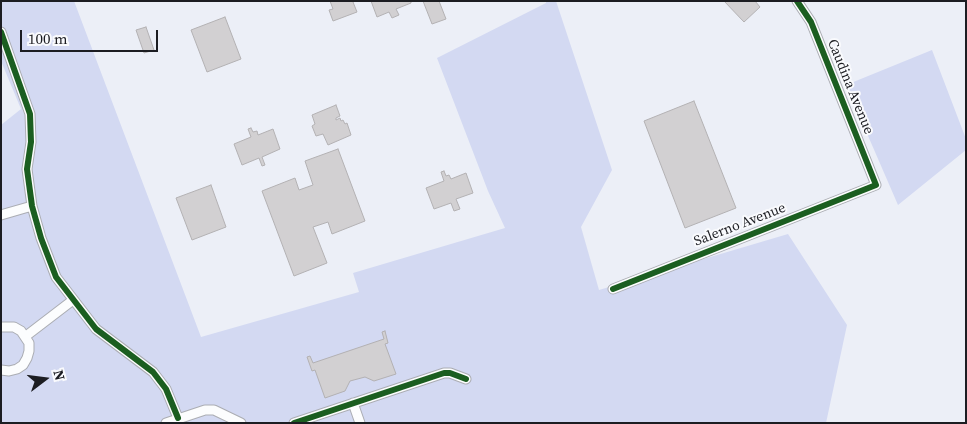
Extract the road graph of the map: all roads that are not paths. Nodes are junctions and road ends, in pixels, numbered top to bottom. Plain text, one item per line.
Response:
1 (797, 1) edge
2 (1, 32) edge
3 (876, 185) joint
4 (32, 206) junction
5 (1, 215) edge
6 (613, 288) dead end
7 (74, 300) junction
8 (1, 327) edge
9 (26, 336) junction
10 (1, 370) edge
11 (466, 379) dead end
12 (353, 403) junction
13 (178, 418) junction
14 (166, 423) edge
15 (241, 423) edge
16 (294, 423) edge
17 (360, 423) edge

1 - 3 street, Caudina Avenue
2 - 4 street
3 - 6 street, Salerno Avenue
4 - 5 street
4 - 7 street
7 - 9 street
7 - 13 street
8 - 9 street
9 - 10 street
11 - 12 street
12 - 16 street
12 - 17 street
13 - 14 street
13 - 15 street

